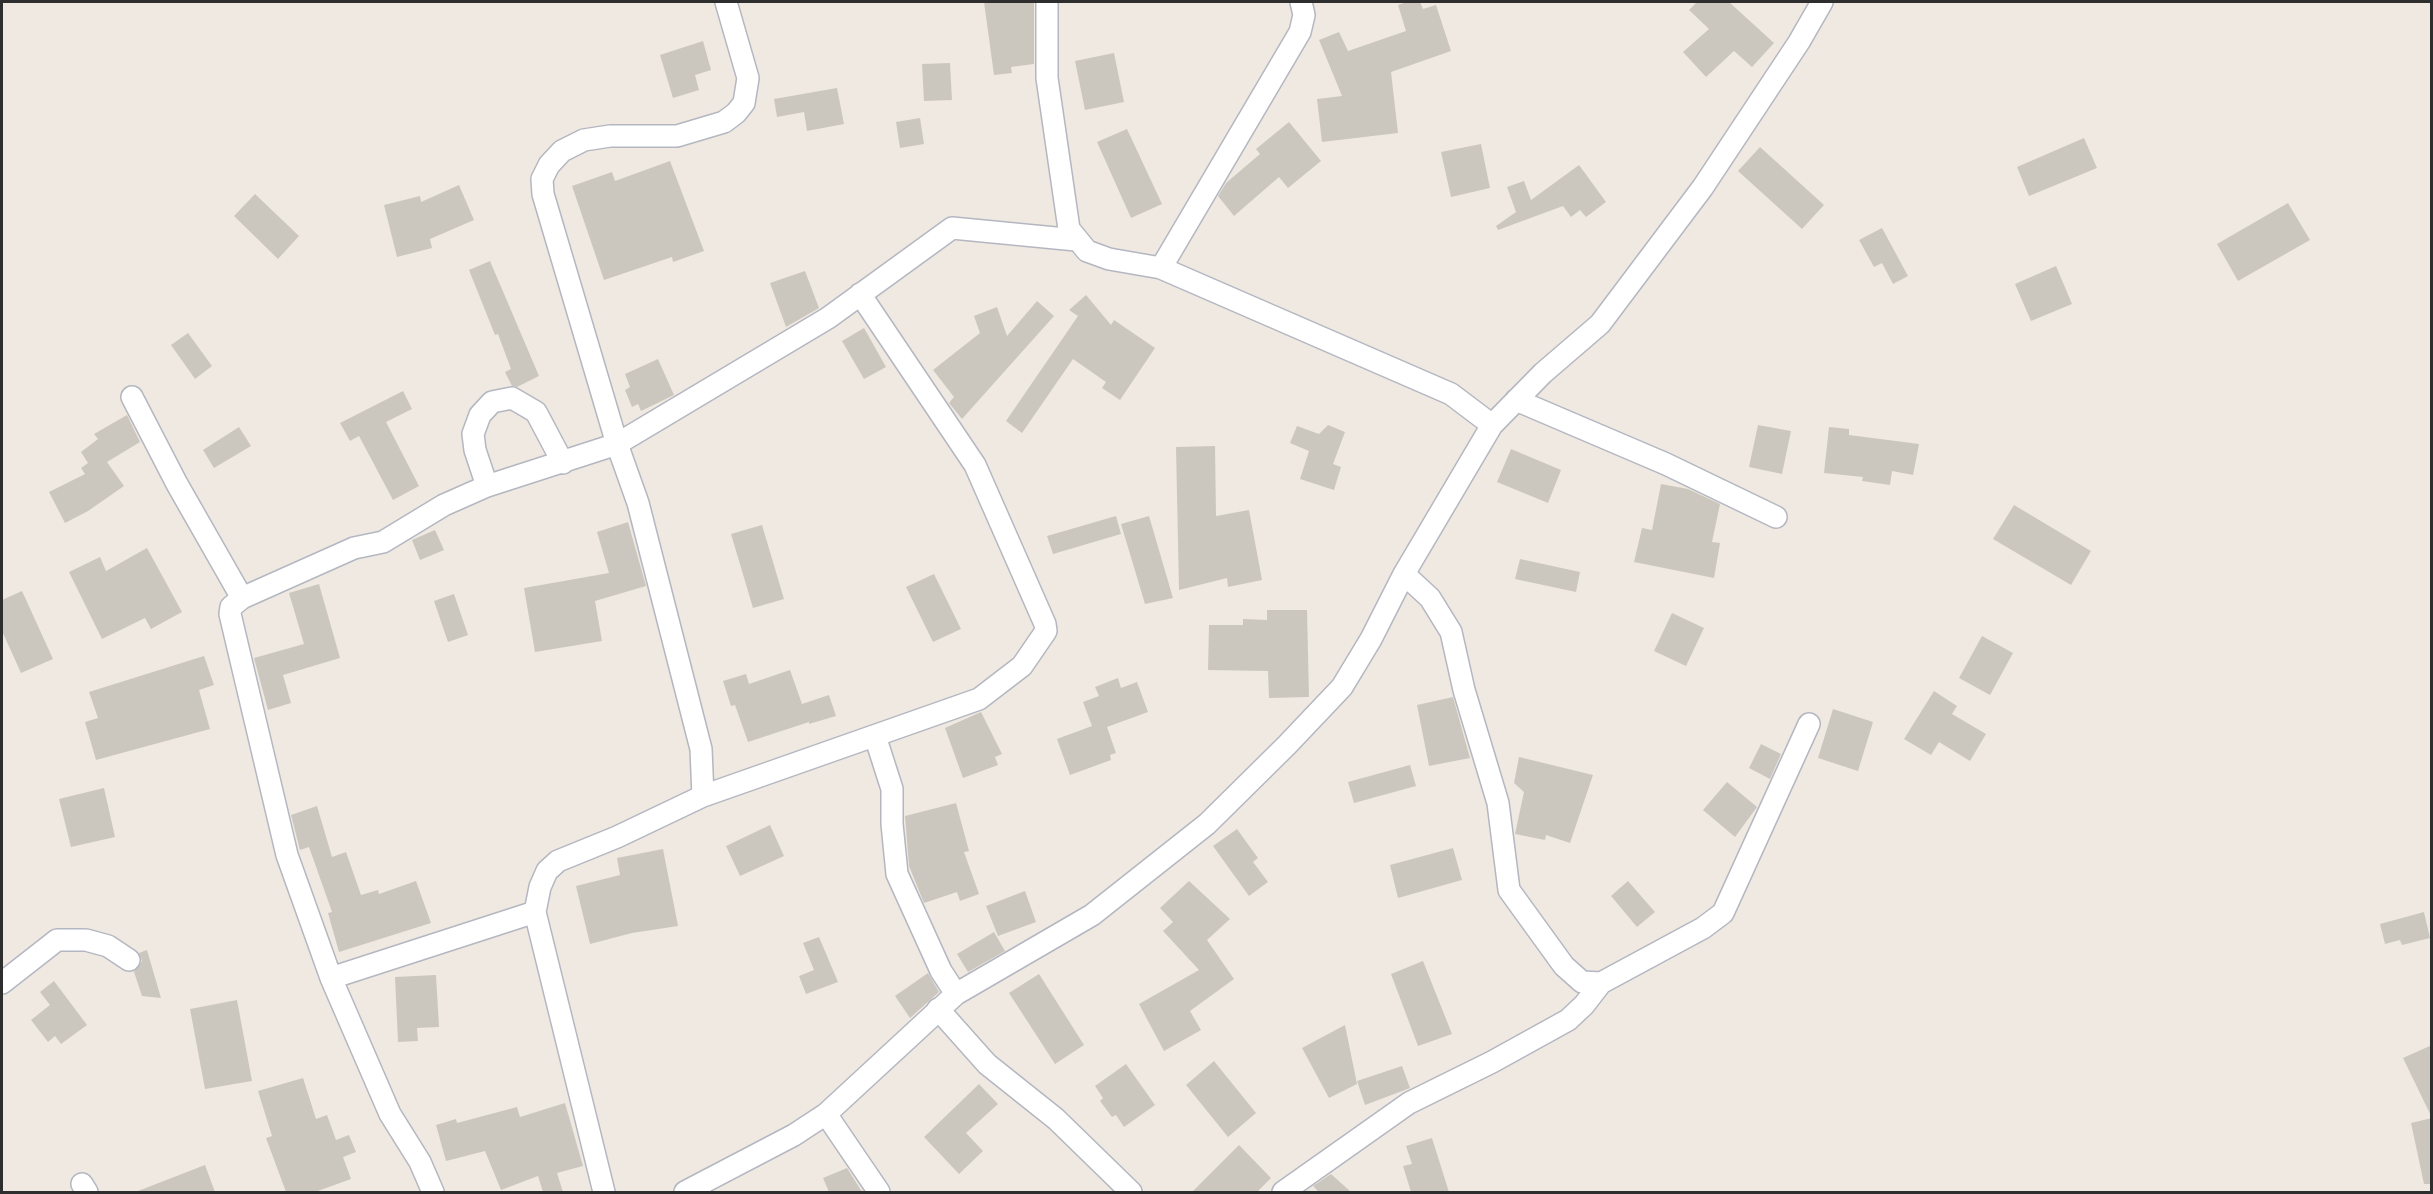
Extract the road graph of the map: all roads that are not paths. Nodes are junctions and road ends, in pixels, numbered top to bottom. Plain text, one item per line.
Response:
1 (726, 2) edge
2 (1047, 2) edge
3 (1301, 2) edge
4 (1822, 2) edge
5 (1076, 240) junction
6 (1161, 268) junction
7 (860, 294) junction
8 (132, 397) dead end
9 (1516, 400) junction
10 (1492, 425) junction
11 (617, 444) junction
12 (563, 463) junction
13 (487, 486) junction
14 (1776, 517) dead end
15 (1404, 574) junction
16 (242, 598) junction
17 (1809, 724) dead end
18 (875, 736) junction
19 (703, 796) junction
20 (535, 912) junction
21 (129, 960) dead end
22 (331, 978) junction
23 (2, 983) edge
24 (1601, 983) junction
25 (956, 994) junction
26 (938, 1009) junction
27 (826, 1114) junction
28 (433, 1192) edge
29 (604, 1192) edge
30 (685, 1192) edge
31 (879, 1192) edge
32 (1131, 1192) edge
33 (1283, 1192) edge

1 - 11 street
2 - 5 street
3 - 6 street
4 - 9 street
5 - 6 street
5 - 7 street
6 - 10 street
7 - 11 street
7 - 18 street
8 - 16 street
9 - 10 street
9 - 14 street
10 - 15 street
11 - 12 street
11 - 19 street
12 - 13 street
12 - 13 street
13 - 16 street
15 - 24 street
15 - 25 street
16 - 22 street
17 - 24 street
18 - 19 street
18 - 25 street
19 - 20 street
20 - 22 street
20 - 29 street
21 - 23 street
22 - 28 street
24 - 33 street
25 - 26 street
26 - 27 street
26 - 32 street
27 - 30 street
27 - 31 street

